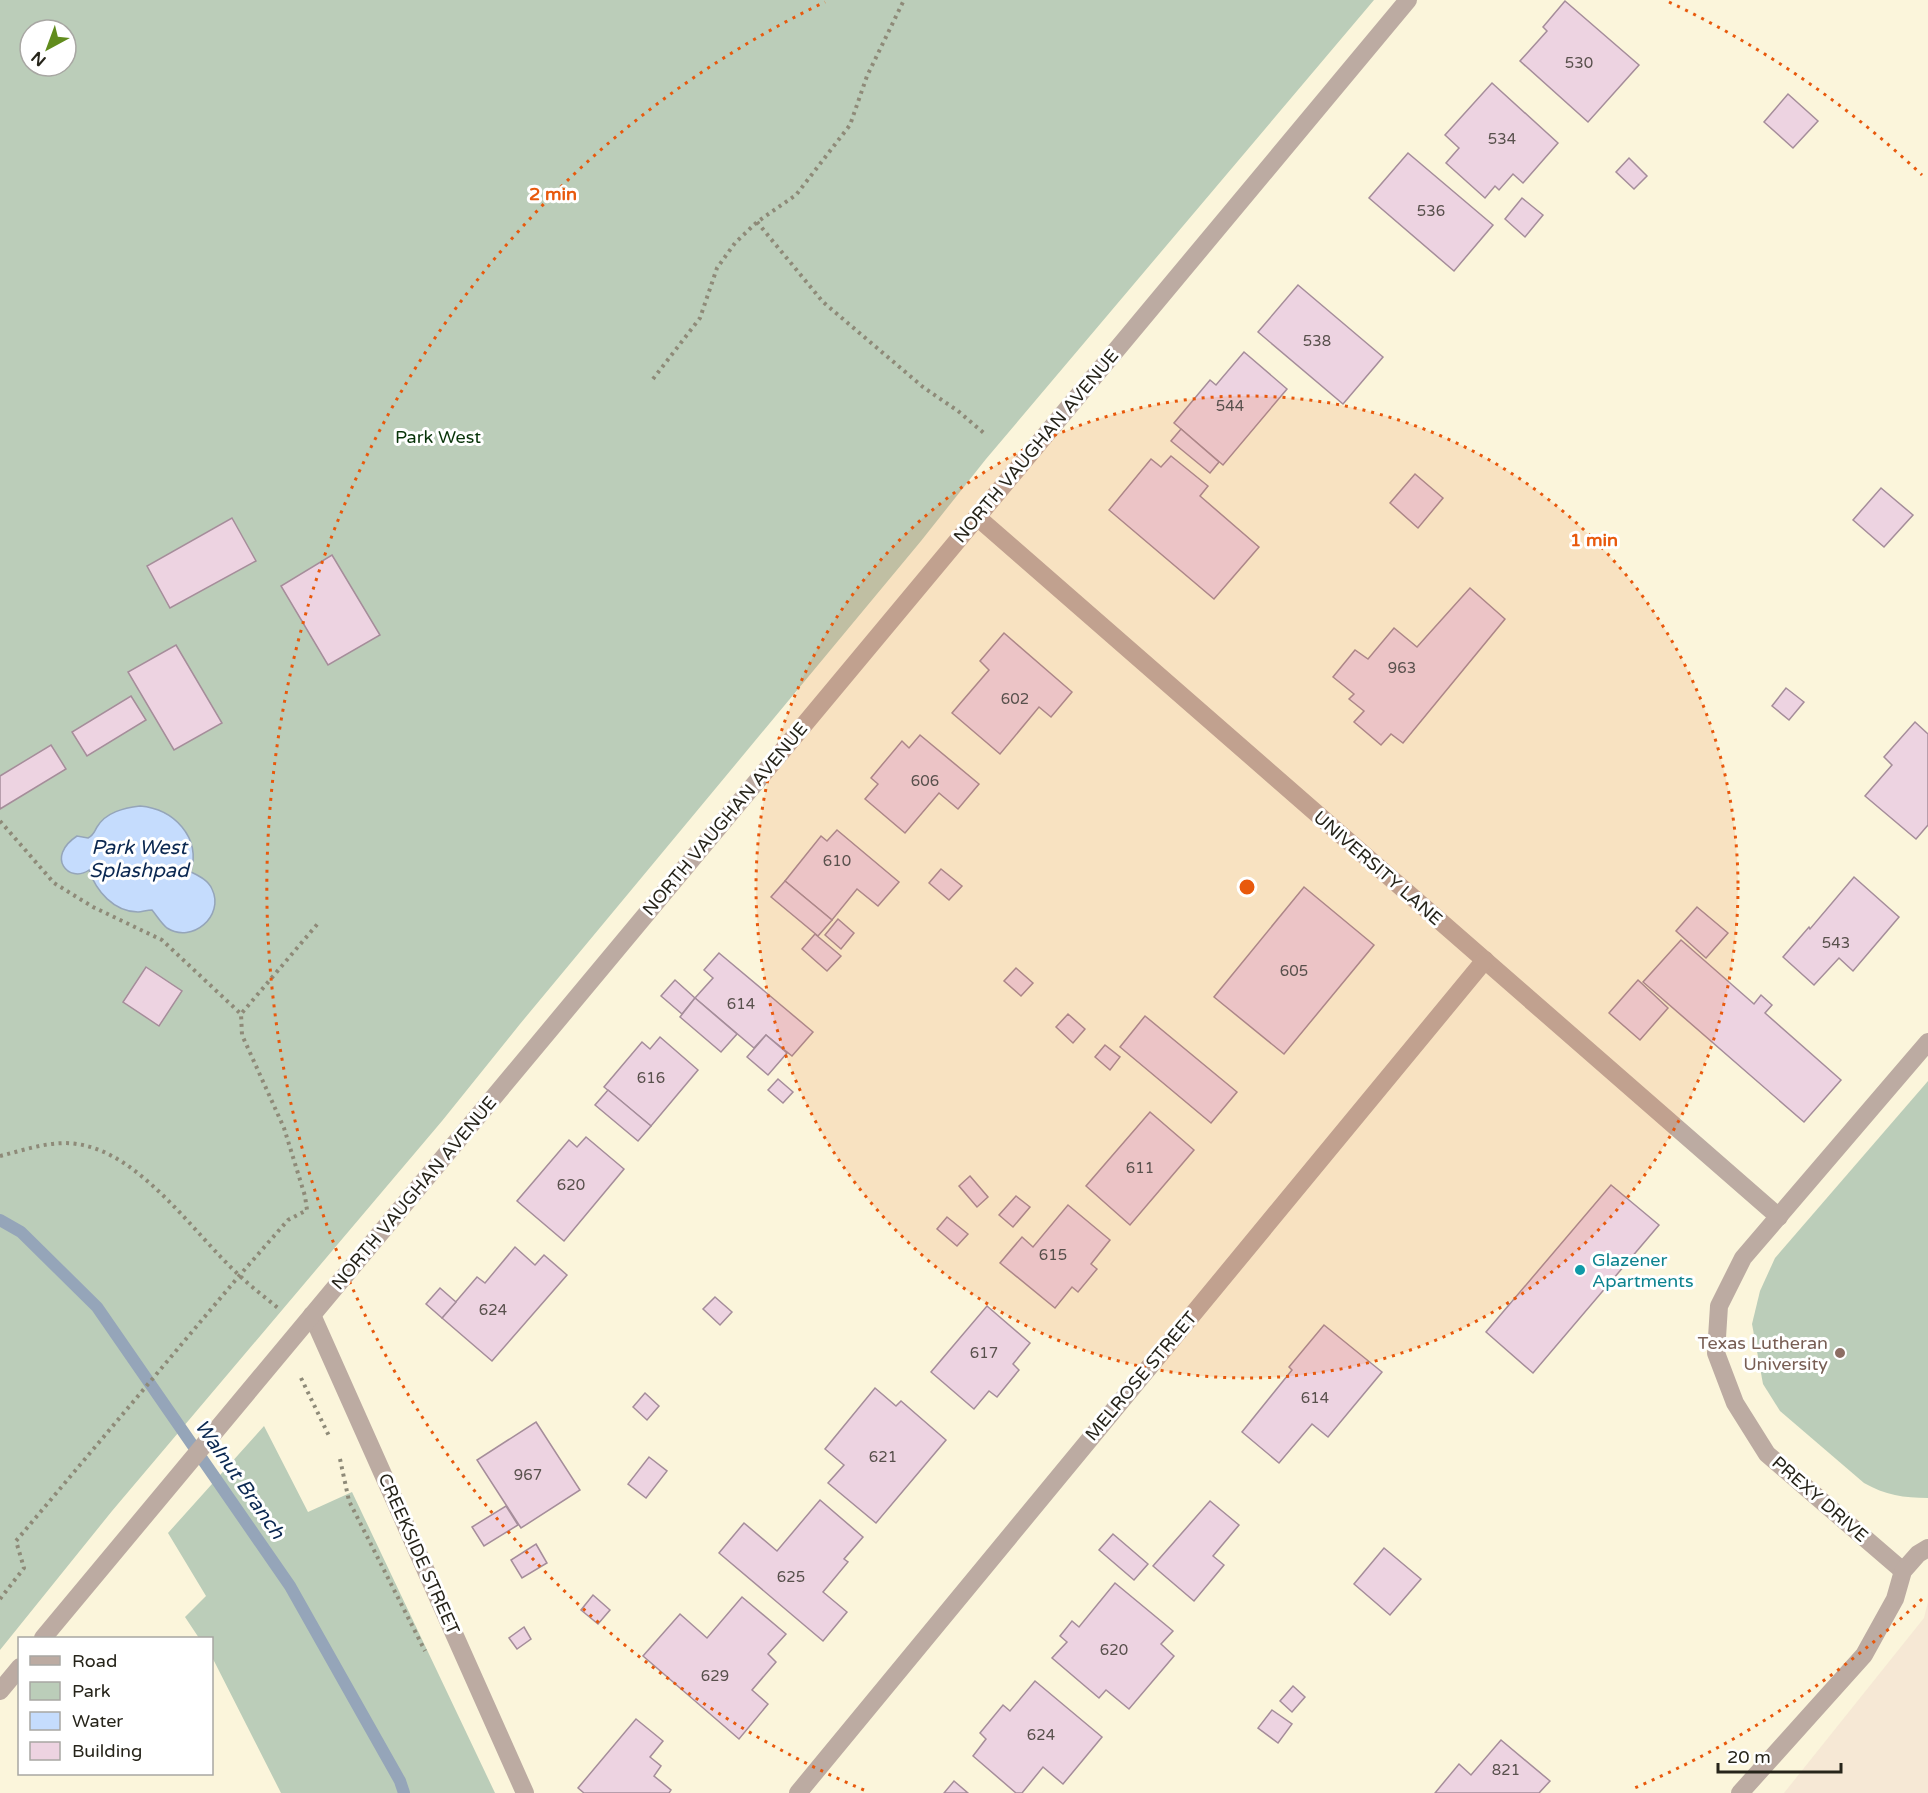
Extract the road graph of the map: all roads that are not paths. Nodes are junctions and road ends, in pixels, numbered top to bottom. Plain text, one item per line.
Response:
1 (1408, 0) edge
2 (977, 517) junction
3 (1485, 960) junction
4 (1928, 1042) edge
5 (1779, 1217) junction
6 (312, 1315) junction
7 (1928, 1548) edge
8 (1903, 1572) junction
9 (44, 1637) edge
10 (18, 1669) edge
11 (0, 1690) edge
12 (525, 1793) edge
13 (798, 1793) edge
14 (1740, 1793) edge

1 - 2 street, NORTH VAUGHAN AVENUE
2 - 3 street, UNIVERSITY LANE
2 - 6 street, NORTH VAUGHAN AVENUE
3 - 5 street, UNIVERSITY LANE
3 - 13 street, MELROSE STREET
4 - 5 street, PREXY DRIVE
5 - 8 street, PREXY DRIVE
6 - 9 street, NORTH VAUGHAN AVENUE
6 - 12 street, CREEKSIDE STREET
7 - 8 street
8 - 14 street
10 - 11 street

